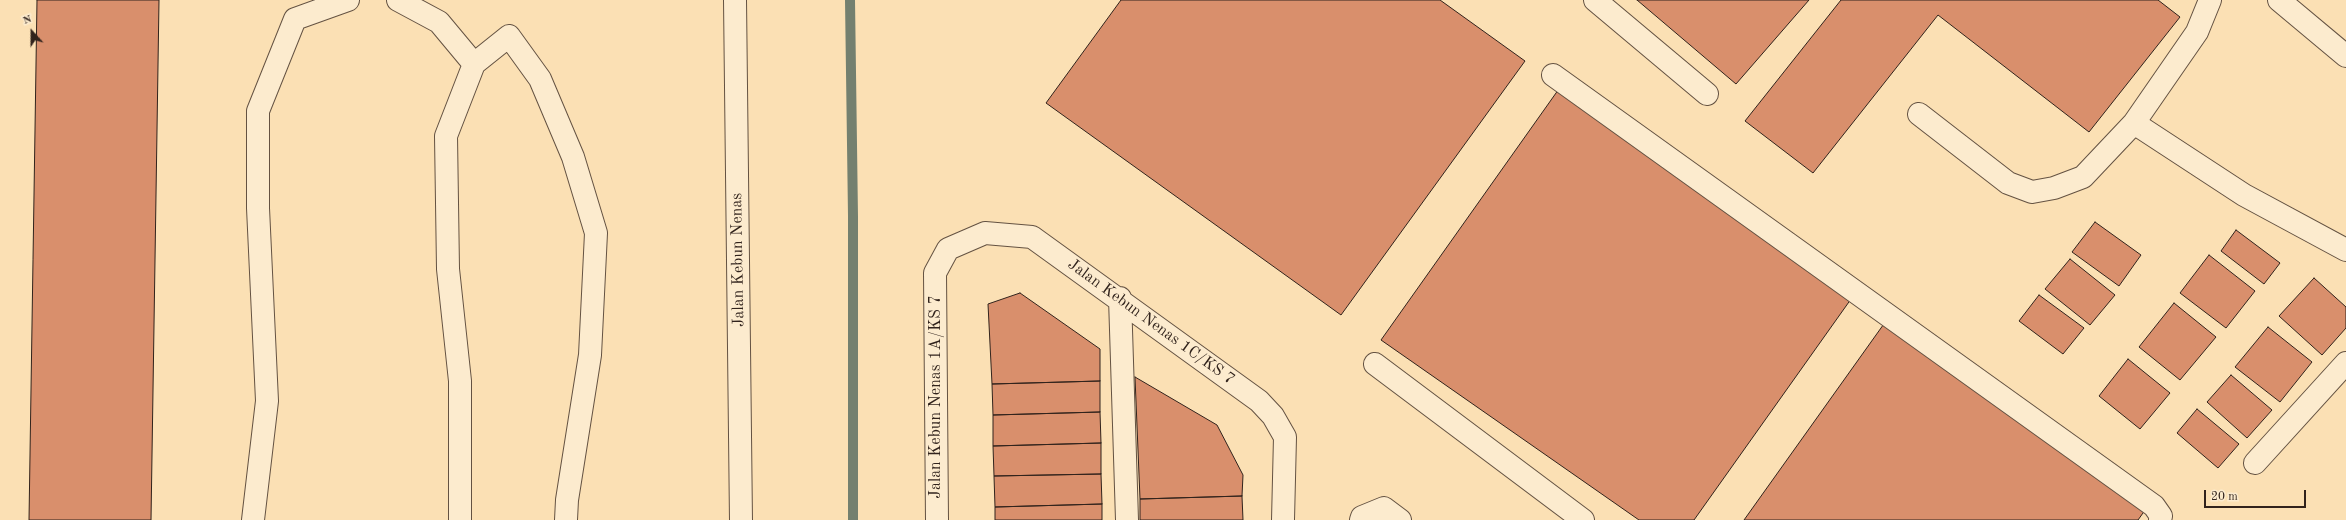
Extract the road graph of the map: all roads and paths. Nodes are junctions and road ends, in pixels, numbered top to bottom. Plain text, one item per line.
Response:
1 (348, 0) edge
2 (398, 0) edge
3 (735, 0) edge
4 (1595, 0) edge
5 (2210, 0) edge
6 (2279, 0) edge
7 (2346, 56) edge
8 (474, 64) junction
9 (1553, 75) dead end
10 (1707, 94) dead end
11 (1919, 114) dead end
12 (2134, 123) junction
13 (2346, 250) edge
14 (935, 273) joint
15 (1120, 298) junction
16 (2346, 363) edge
17 (1375, 364) dead end
18 (2255, 463) dead end
19 (1392, 514) edge
20 (253, 520) edge
21 (460, 520) edge
22 (566, 520) edge
23 (741, 520) edge
24 (937, 520) edge
25 (1127, 520) edge
26 (1283, 520) edge
27 (1361, 520) edge
28 (1582, 520) edge
29 (2160, 520) edge

1 - 20 street
2 - 8 street
3 - 23 street, Jalan Kebun Nenas
4 - 10 street
5 - 12 street
6 - 7 street
8 - 21 street
8 - 22 street
9 - 29 street
11 - 12 street
12 - 13 street
14 - 15 street, Jalan Kebun Nenas 1C/KS 7
14 - 24 street, Jalan Kebun Nenas 1A/KS 7
15 - 25 street
15 - 26 street, Jalan Kebun Nenas 1C/KS 7
16 - 18 street
17 - 28 street
19 - 27 street

